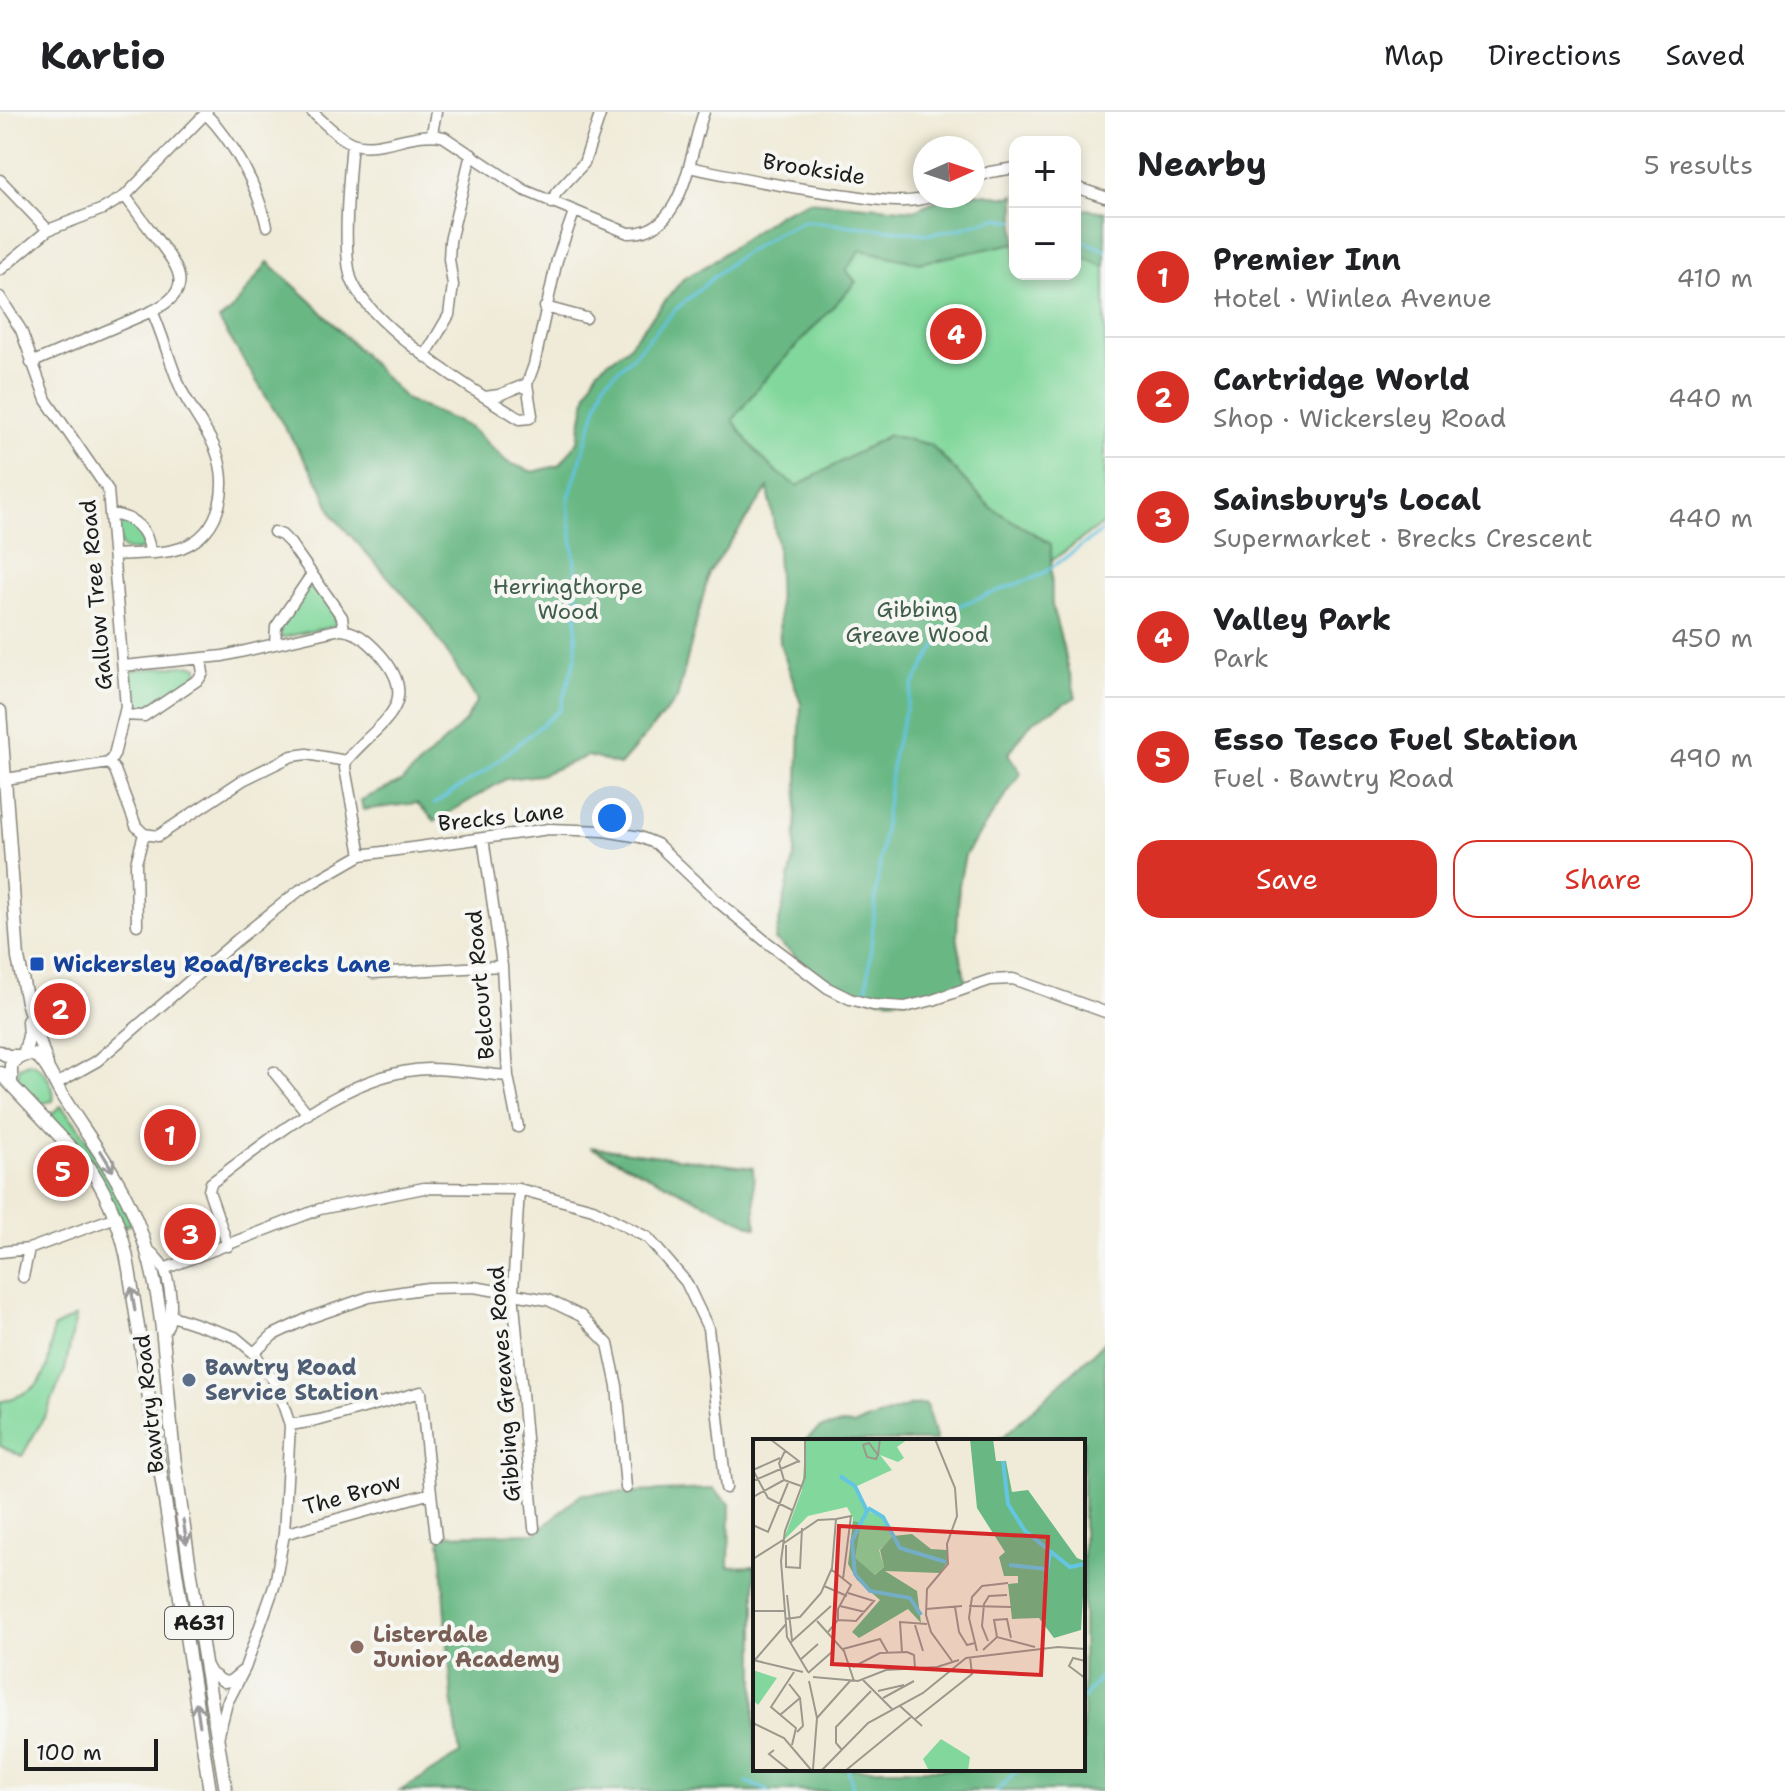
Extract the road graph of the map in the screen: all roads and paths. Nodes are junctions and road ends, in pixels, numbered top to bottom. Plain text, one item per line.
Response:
1 (312, 112) edge
2 (436, 112) edge
3 (601, 112) edge
4 (704, 112) edge
5 (206, 113) edge
6 (432, 133) junction
7 (352, 143) junction
8 (471, 154) junction
9 (689, 167) junction
10 (1009, 169) edge
11 (985, 174) edge
12 (0, 180) edge
13 (1081, 189) edge
14 (125, 196) junction
15 (1105, 197) edge
16 (913, 201) edge
17 (552, 203) junction
18 (574, 212) junction
19 (267, 226) dead end
20 (48, 230) junction
21 (0, 270) edge
22 (0, 297) edge
23 (545, 307) junction
24 (152, 311) junction
25 (586, 318) dead end
26 (425, 356) junction
27 (31, 363) junction
28 (527, 384) junction
29 (485, 397) junction
30 (111, 514) junction
31 (274, 532) dead end
32 (150, 552) junction
33 (114, 555) junction
34 (312, 574) junction
35 (344, 630) junction
36 (275, 644) junction
37 (201, 660) junction
38 (123, 666) junction
39 (0, 711) edge
40 (124, 715) junction
41 (346, 761) junction
42 (109, 763) junction
43 (6, 779) junction
44 (144, 834) junction
45 (483, 838) junction
46 (361, 855) junction
47 (137, 912) junction
48 (150, 912) dead end
49 (137, 925) dead end
50 (502, 966) junction
51 (373, 973) dead end
52 (27, 1002) junction
53 (1105, 1012) edge
54 (0, 1052) edge
55 (22, 1056) junction
56 (48, 1068) junction
57 (274, 1072) dead end
58 (0, 1073) edge
59 (508, 1076) junction
60 (11, 1084) junction
61 (56, 1084) junction
62 (53, 1107) junction
63 (308, 1114) junction
64 (518, 1127) dead end
65 (519, 1189) junction
66 (116, 1217) junction
67 (228, 1246) junction
68 (146, 1248) junction
69 (29, 1249) junction
70 (0, 1252) edge
71 (164, 1269) junction
72 (23, 1277) dead end
73 (513, 1292) junction
74 (172, 1316) junction
75 (162, 1335) junction
76 (140, 1343) junction
77 (254, 1353) junction
78 (434, 1389) dead end
79 (421, 1392) junction
80 (290, 1425) junction
81 (626, 1488) dead end
82 (726, 1488) dead end
83 (431, 1493) junction
84 (534, 1528) dead end
85 (284, 1534) junction
86 (436, 1537) dead end
87 (205, 1661) junction
88 (245, 1668) junction
89 (218, 1739) junction
90 (210, 1791) edge
91 (226, 1791) edge

1 - 7 street
2 - 6 street
3 - 17 street
4 - 9 street
5 - 14 street
5 - 19 street
6 - 7 street
6 - 8 street
7 - 26 street
8 - 17 street
8 - 26 street
9 - 16 street, Brookside
9 - 18 street
10 - 11 street
12 - 20 street
13 - 15 street
14 - 20 street
14 - 24 street
17 - 18 street
18 - 23 street
20 - 21 street
22 - 27 street, Gallow Tree Road
23 - 25 street
23 - 28 street
24 - 27 street
24 - 32 street
26 - 29 street
27 - 30 street, Gallow Tree Road
28 - 29 street
28 - 29 street
30 - 32 street
30 - 33 street, Gallow Tree Road
31 - 34 street
32 - 33 street
33 - 38 street, Gallow Tree Road
34 - 35 street
34 - 36 street
35 - 36 street
35 - 41 street
36 - 37 street
37 - 38 street
37 - 40 street
38 - 40 street, Gallow Tree Road
39 - 43 main road
40 - 42 street, Gallow Tree Road
41 - 44 street
41 - 46 street
42 - 43 street
42 - 44 street
43 - 52 main road
44 - 47 street
45 - 46 street, Brecks Lane
45 - 50 street, Belcourt Road
45 - 53 street, Brecks Lane
46 - 61 street, Brecks Lane
47 - 48 street
47 - 49 street
50 - 51 street
50 - 59 street, Belcourt Road
52 - 55 main road
52 - 56 main road, Bawtry Road
54 - 55 main road
55 - 56 main road
55 - 60 main road
56 - 61 main road, Bawtry Road / A631
57 - 63 street
58 - 60 main road, A631
59 - 63 street
59 - 64 street, Belcourt Road
60 - 62 main road, Bawtry Road / A631
61 - 62 main road, Bawtry Road / A631
62 - 66 main road, Bawtry Road / A631
62 -> 68 main road, Bawtry Road / A631
63 - 67 street
65 - 67 street
65 - 73 street, Gibbing Greaves Road
65 - 82 street
66 - 69 street
76 -> 66 main road, Bawtry Road / A631
67 - 71 street
68 - 71 street
68 - 75 main road, Bawtry Road / A631
69 - 70 street
69 - 72 street
71 - 74 street
73 - 77 street
73 - 81 street
73 - 84 street, Gibbing Greaves Road
74 - 75 street
74 - 77 street
75 - 76 main road
75 -> 87 main road, Bawtry Road / A631
90 -> 76 main road, Bawtry Road / A631
77 - 80 street
78 - 79 street
79 - 80 street
79 - 83 street, The Brow
80 - 85 street
83 - 85 street, The Brow
83 - 86 street, The Brow
85 - 88 street
87 - 88 street
87 - 89 main road, Bawtry Road / A631
88 - 89 street
89 - 91 main road, Bawtry Road / A631

